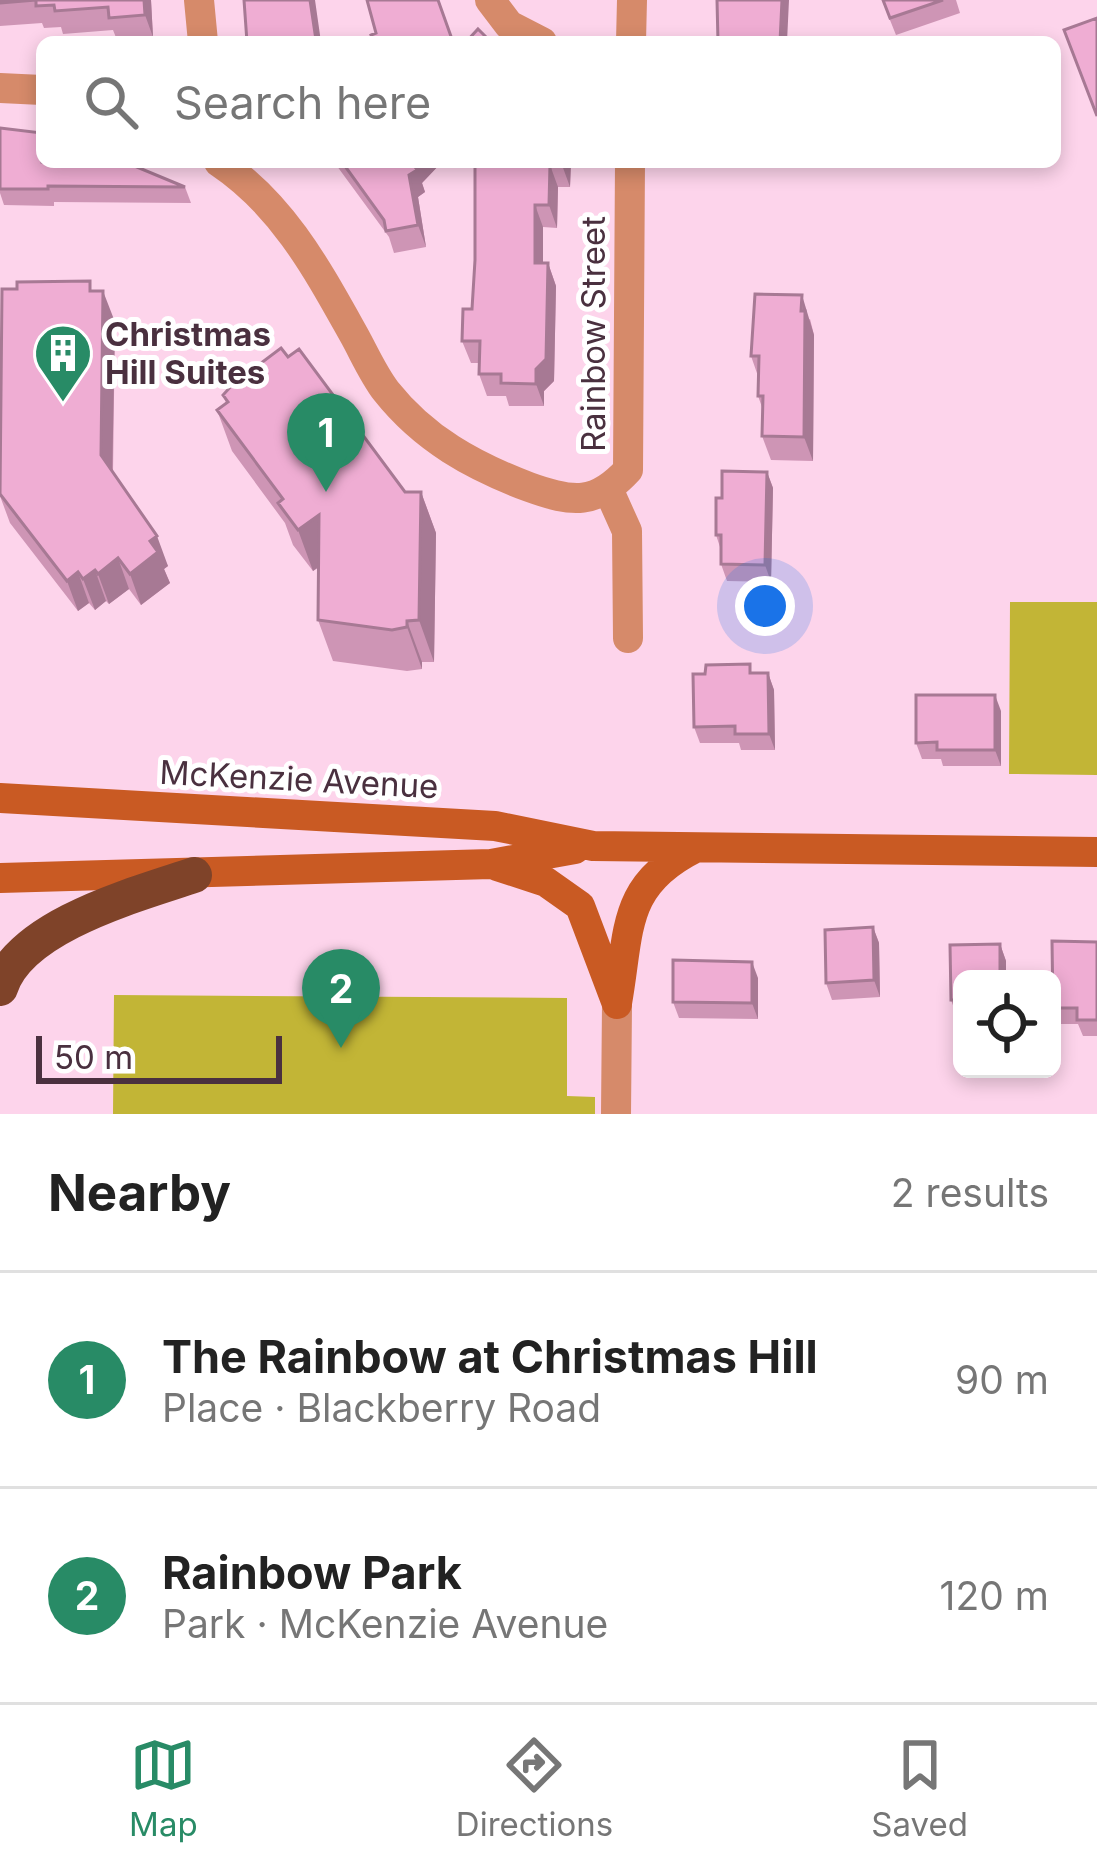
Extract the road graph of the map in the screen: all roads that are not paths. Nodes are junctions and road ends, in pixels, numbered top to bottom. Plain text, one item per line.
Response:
1 (199, 0) edge
2 (490, 0) edge
3 (632, 0) edge
4 (202, 36) edge
5 (530, 36) edge
6 (631, 36) edge
7 (0, 88) edge
8 (36, 90) edge
9 (226, 168) edge
10 (630, 168) edge
11 (609, 491) junction
12 (628, 638) dead end
13 (0, 798) edge
14 (593, 846) junction
15 (695, 848) junction
16 (1097, 852) edge
17 (491, 864) junction
18 (194, 875) junction
19 (0, 878) edge
20 (0, 988) edge
21 (617, 1004) junction
22 (616, 1114) edge

1 - 4 street
2 - 5 street
3 - 6 street
7 - 8 street
9 - 11 street
10 - 11 street, Rainbow Street
11 - 12 street, Rainbow Street
13 - 14 main road, McKenzie Avenue
14 - 15 main road, McKenzie Avenue
14 - 17 main road, McKenzie Avenue
15 - 16 main road, McKenzie Avenue
15 - 21 main road
17 - 18 main road, McKenzie Avenue
17 - 21 main road
18 - 19 main road, McKenzie Avenue
18 - 20 highway
21 - 22 street

